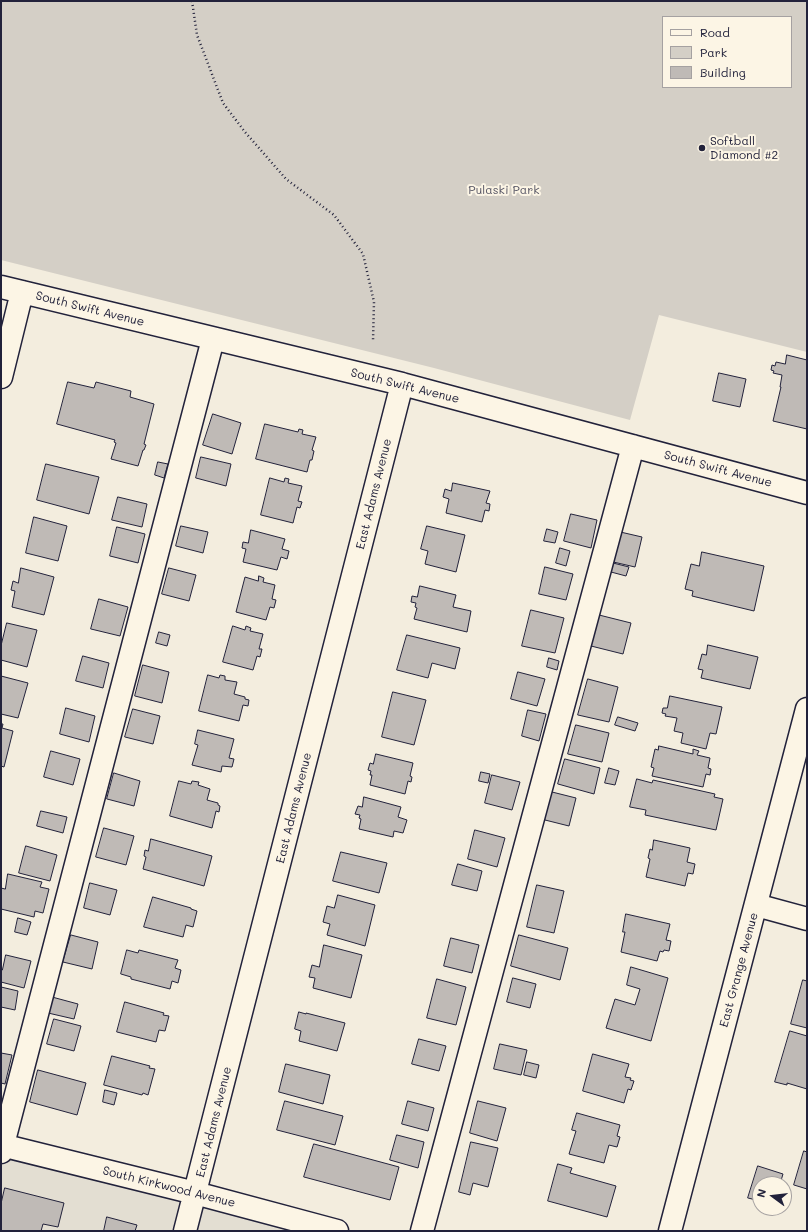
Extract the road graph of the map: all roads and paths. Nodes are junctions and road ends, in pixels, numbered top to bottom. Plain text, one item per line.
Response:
1 (192, 1) edge
2 (1, 287) edge
3 (22, 292) junction
4 (213, 339) junction
5 (373, 341) dead end
6 (1, 376) edge
7 (402, 384) junction
8 (633, 446) junction
9 (807, 493) edge
10 (807, 709) edge
11 (756, 905) junction
12 (807, 918) edge
13 (2, 1147) edge
14 (196, 1193) junction
15 (185, 1231) edge
16 (336, 1231) edge
17 (422, 1231) edge
18 (670, 1231) edge

1 - 5 path
2 - 3 street, South Swift Avenue
3 - 4 street, South Swift Avenue
3 - 6 street
4 - 7 street, South Swift Avenue
4 - 13 street
7 - 8 street, South Swift Avenue
7 - 14 street, East Adams Avenue
8 - 9 street, South Swift Avenue
8 - 17 street
10 - 11 street, East Grange Avenue
11 - 12 street
11 - 18 street, East Grange Avenue
13 - 14 street, South Kirkwood Avenue
14 - 15 street, East Adams Avenue
14 - 16 street, South Kirkwood Avenue

